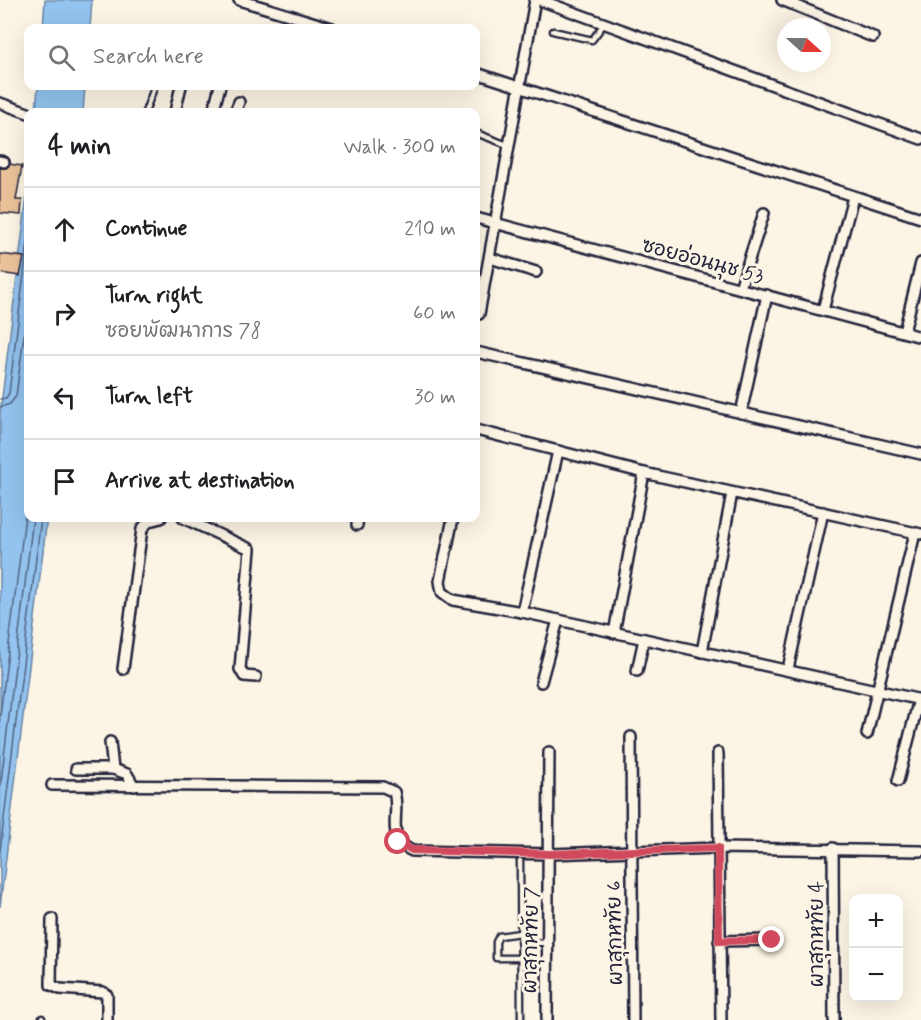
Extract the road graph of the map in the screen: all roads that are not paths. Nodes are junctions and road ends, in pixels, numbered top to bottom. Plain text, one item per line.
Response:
1 (239, 0) edge
2 (535, 0) edge
3 (540, 0) edge
4 (782, 0) edge
5 (604, 23) junction
6 (319, 24) edge
7 (553, 31) dead end
8 (873, 37) dead end
9 (480, 74) edge
10 (520, 86) junction
11 (153, 90) edge
12 (180, 90) edge
13 (219, 90) edge
14 (239, 102) dead end
15 (0, 103) edge
16 (146, 108) edge
17 (176, 108) edge
18 (214, 108) edge
19 (237, 108) edge
20 (24, 112) edge
21 (480, 135) edge
22 (921, 139) edge
23 (510, 146) junction
24 (853, 197) junction
25 (764, 213) dead end
26 (921, 218) edge
27 (480, 219) edge
28 (496, 223) junction
29 (490, 258) junction
30 (921, 263) edge
31 (536, 272) dead end
32 (740, 288) junction
33 (767, 295) junction
34 (480, 309) edge
35 (823, 310) junction
36 (904, 332) junction
37 (921, 337) edge
38 (480, 353) edge
39 (741, 413) junction
40 (480, 431) edge
41 (558, 451) junction
42 (921, 454) edge
43 (644, 473) junction
44 (732, 493) junction
45 (823, 512) junction
46 (150, 522) edge
47 (192, 522) edge
48 (452, 522) edge
49 (918, 534) edge
50 (522, 612) junction
51 (558, 620) junction
52 (614, 633) junction
53 (644, 639) junction
54 (702, 652) junction
55 (123, 669) dead end
56 (788, 669) junction
57 (637, 671) dead end
58 (256, 677) dead end
59 (540, 682) dead end
60 (879, 690) junction
61 (920, 700) edge
62 (867, 734) dead end
63 (631, 738) dead end
64 (110, 742) dead end
65 (549, 752) dead end
66 (718, 753) dead end
67 (76, 769) dead end
68 (113, 769) junction
69 (898, 781) dead end
70 (52, 785) dead end
71 (135, 786) junction
72 (718, 848) junction
73 (833, 848) junction
74 (631, 849) junction
75 (921, 851) edge
76 (550, 854) junction
77 (520, 861) dead end
78 (52, 920) dead end
79 (520, 933) junction
80 (772, 940) dead end
81 (719, 941) junction
82 (520, 942) junction
83 (546, 943) junction
84 (520, 958) junction
85 (107, 1020) edge
86 (521, 1020) edge
87 (548, 1020) edge
88 (633, 1020) edge
89 (721, 1020) edge
90 (834, 1020) edge

1 - 6 street
2 - 10 street
3 - 5 street
4 - 8 street
5 - 7 lane
5 - 22 street
9 - 10 street
10 - 23 street
10 - 24 street
11 - 16 lane
12 - 17 street
13 - 18 street
14 - 19 street
15 - 20 street
21 - 23 lane
23 - 28 street
24 - 26 street
24 - 35 street
25 - 32 street
27 - 28 street, ซอยอ่อนนุช 53
28 - 29 street
28 - 32 street, ซอยอ่อนนุช 53
29 - 31 street
29 - 34 street
30 - 36 street
32 - 33 street, ซอยอ่อนนุช 53
33 - 35 street, ซอยอ่อนนุช 53
33 - 39 street
35 - 36 street, ซอยอ่อนนุช 53
36 - 37 street, ซอยอ่อนนุช 53
38 - 39 street
39 - 42 street
40 - 41 street
41 - 43 street
41 - 50 street
43 - 44 street
43 - 52 street
44 - 45 street
44 - 54 street
45 - 49 street
45 - 56 street
46 - 55 street
47 - 58 street
48 - 50 street
49 - 60 street
50 - 51 street
51 - 52 street
51 - 59 street
52 - 53 street
53 - 54 street
53 - 57 street
54 - 56 street
56 - 60 street
60 - 61 street
60 - 62 street
61 - 69 street
63 - 74 street, ผาสุกหทัย 6
64 - 68 street
65 - 76 street, ผาสุกหทัย 7
66 - 72 street
67 - 68 street
68 - 71 street
70 - 71 street
71 - 76 street
72 - 73 street
72 - 74 street
72 - 81 street
73 - 75 street
73 - 90 street, ผาสุกหทัย 4
74 - 76 street
74 - 88 street, ผาสุกหทัย 6
76 - 83 street, ผาสุกหทัย 7
77 - 79 lane
78 - 85 street
79 - 82 lane
79 - 84 lane
80 - 81 street
81 - 89 street
82 - 83 lane
82 - 84 lane
83 - 87 street, ผาสุกหทัย 7
84 - 86 lane

